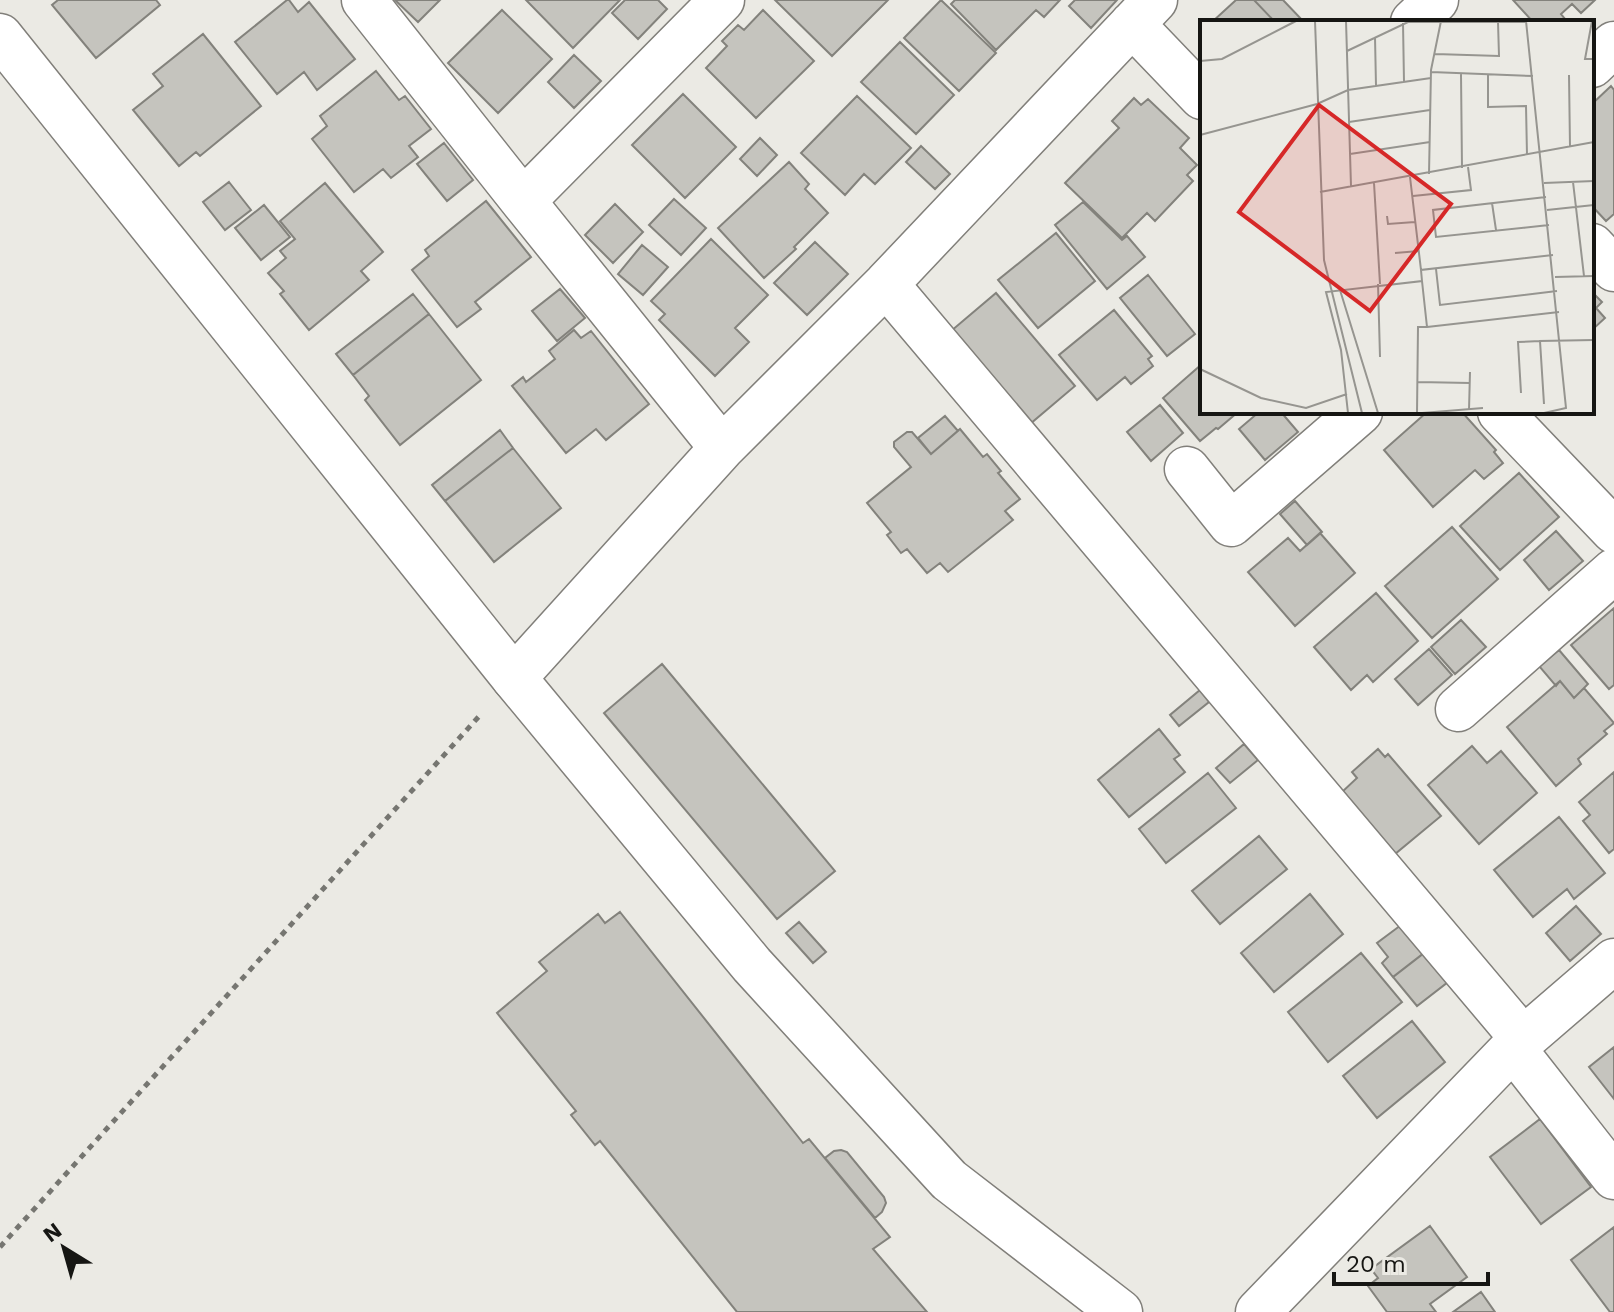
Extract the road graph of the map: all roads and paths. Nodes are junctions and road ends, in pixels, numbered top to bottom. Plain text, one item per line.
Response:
1 (364, 0) edge
2 (722, 0) edge
3 (1436, 0) edge
4 (1144, 12) edge
5 (1415, 20) edge
6 (0, 36) edge
7 (1614, 44) edge
8 (1594, 63) edge
9 (1200, 94) edge
10 (523, 201) junction
11 (1594, 248) edge
12 (1614, 269) edge
13 (886, 284) junction
14 (1358, 414) edge
15 (1502, 414) edge
16 (722, 448) junction
17 (1187, 469) dead end
18 (1614, 531) edge
19 (1614, 571) edge
20 (514, 678) junction
21 (1458, 709) dead end
22 (1614, 961) edge
23 (1518, 1044) junction
24 (1614, 1177) edge
25 (0, 1247) edge
26 (1120, 1312) edge
27 (1258, 1312) edge

1 - 10 street
2 - 10 street
3 - 5 street
4 - 9 street
4 - 13 street
6 - 20 street
7 - 8 street
10 - 16 street
11 - 12 street
13 - 16 street
13 - 23 street
14 - 17 street
15 - 18 street
16 - 20 street
19 - 21 street
20 - 25 path
20 - 26 street
22 - 23 street
23 - 24 street
23 - 27 street

